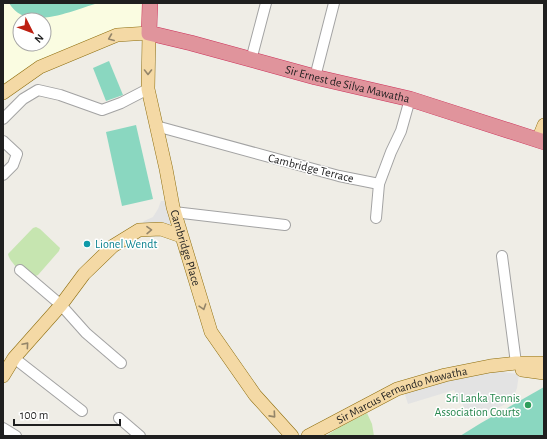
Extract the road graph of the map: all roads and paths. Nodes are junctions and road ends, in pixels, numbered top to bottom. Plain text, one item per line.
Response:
1 (150, 3) edge
2 (266, 3) edge
3 (334, 3) edge
4 (149, 33) junction
5 (250, 60) junction
6 (315, 77) junction
7 (148, 89) junction
8 (3, 93) edge
9 (410, 99) junction
10 (3, 119) edge
11 (544, 125) edge
12 (156, 126) junction
13 (3, 141) edge
14 (541, 141) edge
15 (3, 175) edge
16 (379, 184) junction
17 (174, 212) junction
18 (376, 218) dead end
19 (285, 225) dead end
20 (181, 236) junction
21 (502, 256) dead end
22 (20, 270) dead end
23 (61, 305) junction
24 (14, 358) junction
25 (122, 363) dead end
26 (544, 363) edge
27 (516, 364) junction
28 (499, 366) junction
29 (544, 373) edge
30 (3, 376) edge
31 (82, 411) dead end
32 (119, 418) dead end
33 (3, 428) edge
34 (16, 436) edge
35 (140, 436) edge
36 (292, 436) edge
37 (308, 436) edge

1 - 4 highway
2 - 5 street
3 - 6 street
4 - 5 highway, Sir Ernest de Silva Mawatha
4 -> 7 main road, Cambridge Place
4 -> 8 main road
5 - 6 highway, Sir Ernest de Silva Mawatha
6 - 9 highway, Sir Ernest de Silva Mawatha
7 - 10 street
7 - 12 main road, Cambridge Place
9 - 14 highway, Sir Ernest de Silva Mawatha
9 - 16 street
11 - 14 main road
12 - 16 street, Cambridge Terrace
12 - 17 main road, Cambridge Place
13 - 15 street
16 - 18 street
17 - 19 street
17 - 20 main road, Cambridge Place
23 -> 20 main road
20 -> 36 main road, Cambridge Place
21 - 27 street
22 - 23 street
24 -> 23 main road
23 - 25 street
24 - 30 main road
24 - 31 street
26 - 27 main road, Sir Marcus Fernando Mawatha
27 - 28 main road, Sir Marcus Fernando Mawatha
28 - 29 main road, Sir Marcus Fernando Mawatha
28 - 37 main road, Sir Marcus Fernando Mawatha
32 - 35 street
33 - 34 street

